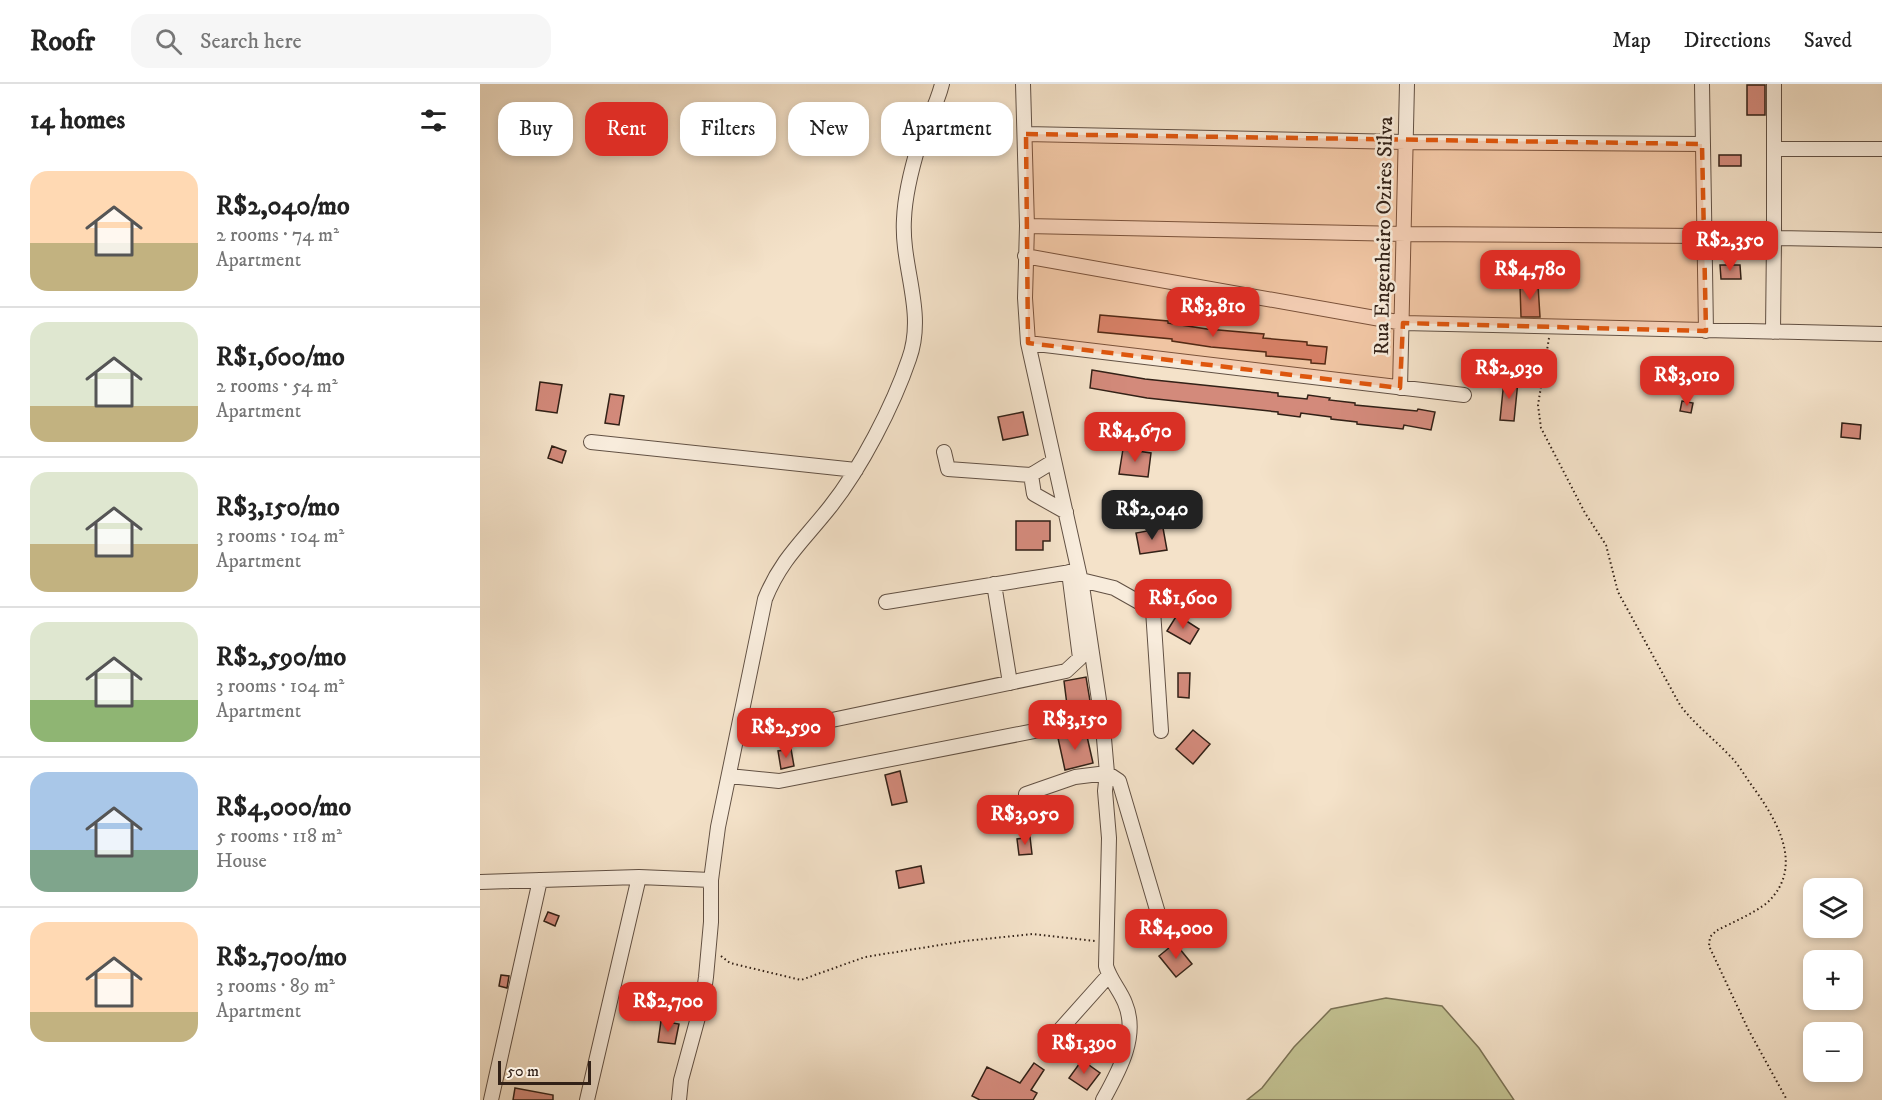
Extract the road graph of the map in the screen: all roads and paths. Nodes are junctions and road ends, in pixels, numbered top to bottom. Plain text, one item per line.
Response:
1 (942, 84) edge
2 (1023, 84) edge
3 (1407, 84) edge
4 (1702, 84) edge
5 (1774, 84) edge
6 (1026, 134) junction
7 (1405, 142) junction
8 (1702, 144) junction
9 (1774, 148) junction
10 (1882, 149) edge
11 (1027, 226) junction
12 (1405, 234) junction
13 (1704, 236) junction
14 (1774, 238) junction
15 (1882, 240) edge
16 (1025, 256) junction
17 (1403, 322) junction
18 (1551, 327) junction
19 (1706, 331) junction
20 (1773, 332) junction
21 (1882, 334) edge
22 (1028, 343) junction
23 (1400, 388) junction
24 (1464, 395) dead end
25 (591, 442) dead end
26 (944, 452) dead end
27 (1054, 461) junction
28 (855, 470) junction
29 (1032, 475) junction
30 (1066, 512) junction
31 (1076, 574) junction
32 (994, 584) junction
33 (886, 602) dead end
34 (1010, 683) junction
35 (1101, 718) junction
36 (808, 725) dead end
37 (1161, 731) dead end
38 (1107, 773) junction
39 (729, 776) junction
40 (1026, 794) dead end
41 (639, 877) junction
42 (540, 880) junction
43 (711, 880) junction
44 (480, 882) edge
45 (1163, 930) dead end
46 (1106, 942) junction
47 (709, 947) junction
48 (1108, 975) junction
49 (1065, 1047) dead end
50 (491, 1100) edge
51 (587, 1100) edge
52 (679, 1100) edge
53 (1102, 1100) edge
54 (1787, 1100) edge

1 - 28 street
2 - 6 street
3 - 7 street, Rua Engenheiro Ozires Silva
4 - 8 street
5 - 9 street
6 - 7 street
6 - 11 street
7 - 8 street
7 - 12 street, Rua Engenheiro Ozires Silva
8 - 13 street
9 - 10 street
9 - 14 street
11 - 12 street
11 - 16 street
12 - 13 street
12 - 17 street, Rua Engenheiro Ozires Silva
13 - 19 street
14 - 15 street
14 - 20 street
16 - 17 street
16 - 22 street
17 - 18 street
17 - 23 street, Rua Engenheiro Ozires Silva
18 - 19 street
18 - 54 path
19 - 20 street
20 - 21 street
22 - 23 street
22 - 27 street
23 - 24 street
25 - 28 street
26 - 29 street
27 - 29 street
27 - 30 street
28 - 39 street
29 - 30 street
30 - 31 street
31 - 32 street
31 - 34 street
31 - 35 street
31 - 37 street
32 - 33 street
32 - 34 street
34 - 36 street
35 - 38 street
35 - 39 street
38 - 40 street
38 - 45 street
38 - 46 street
39 - 43 street
41 - 42 street
41 - 43 street
41 - 51 street
42 - 44 street
42 - 50 street
43 - 47 street
46 - 47 path
46 - 48 street
47 - 52 street
48 - 49 street
48 - 53 street

